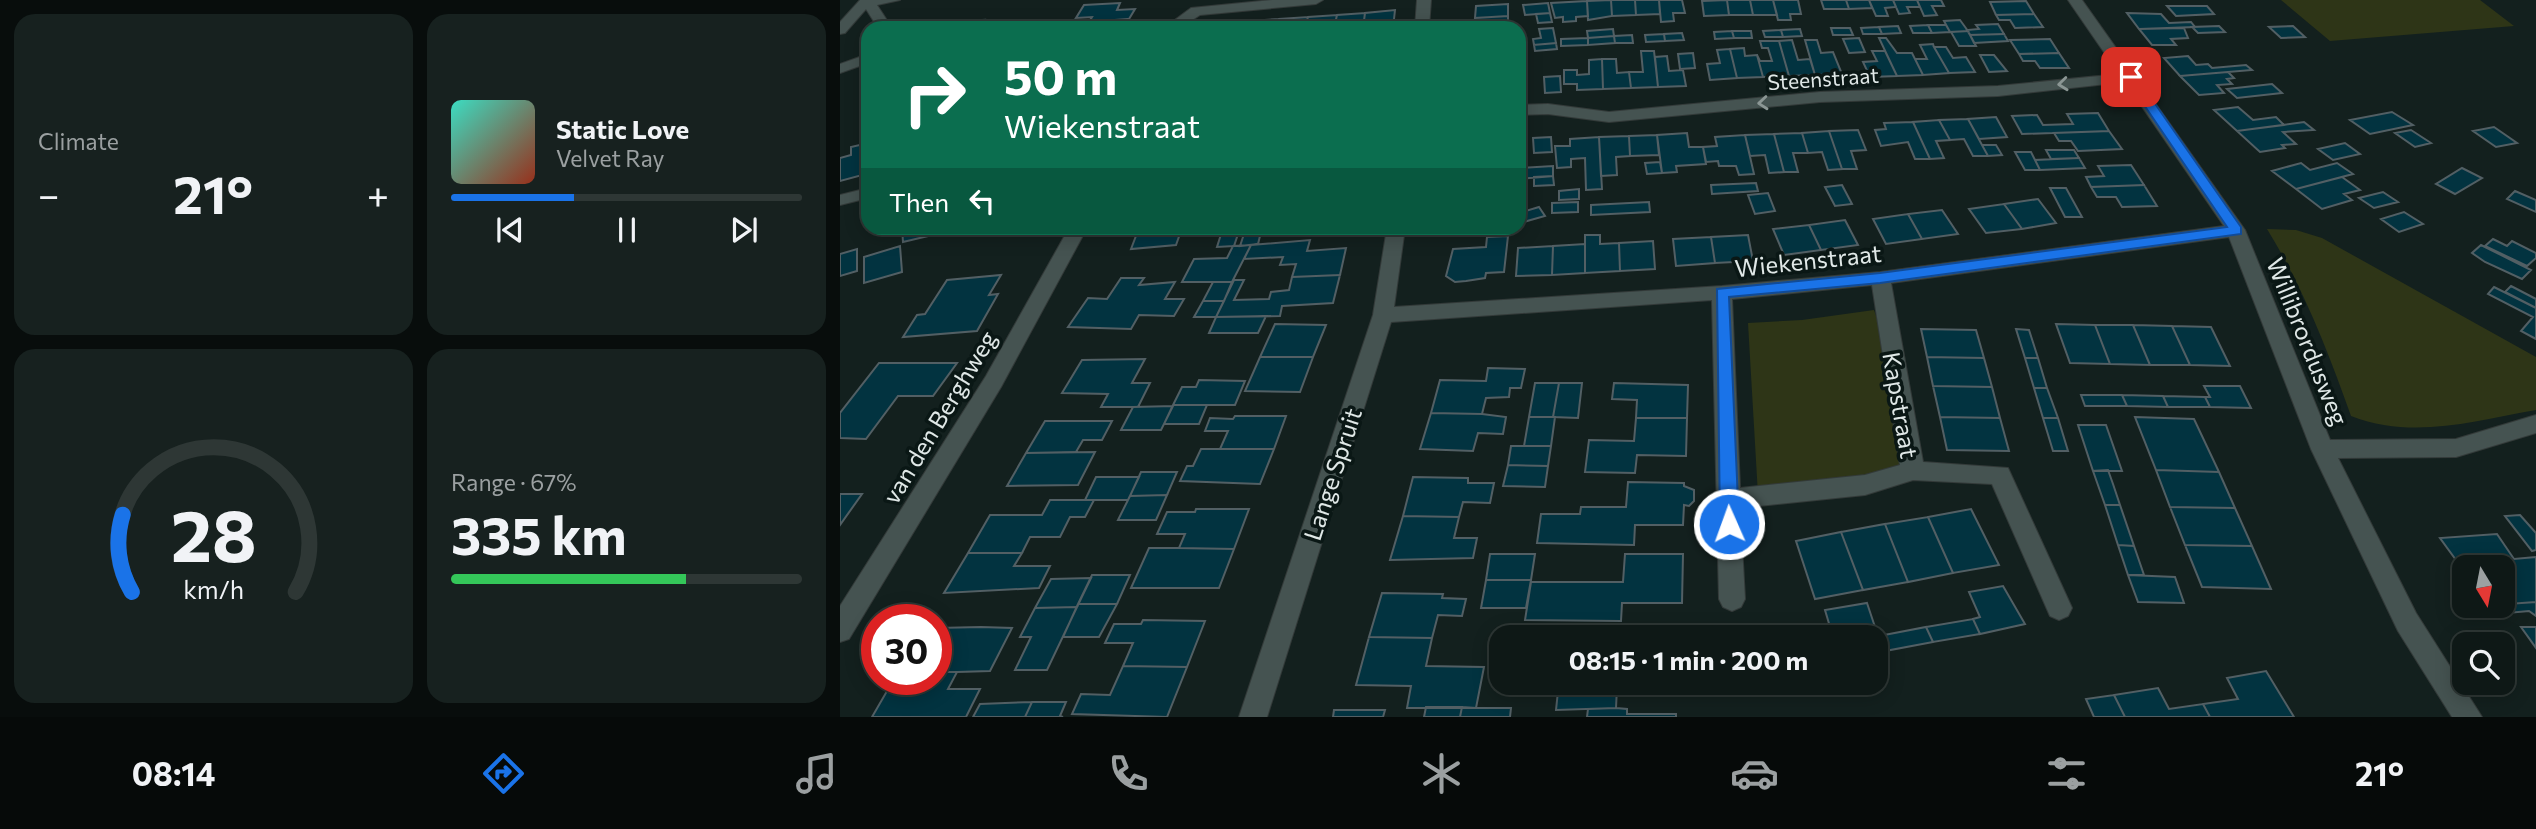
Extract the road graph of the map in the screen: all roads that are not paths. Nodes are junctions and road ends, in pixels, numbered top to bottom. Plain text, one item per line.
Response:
1 (893, 0) edge
2 (1316, 0) edge
3 (1424, 0) edge
4 (2074, 0) edge
5 (868, 1) edge
6 (1195, 6) edge
7 (881, 21) edge
8 (1179, 21) edge
9 (1422, 21) edge
10 (840, 30) edge
11 (861, 61) edge
12 (840, 69) edge
13 (2131, 77) junction
14 (1526, 110) edge
15 (861, 195) edge
16 (840, 200) edge
17 (2236, 230) junction
18 (1074, 235) edge
19 (1395, 235) edge
20 (1880, 278) junction
21 (1722, 293) junction
22 (1383, 315) junction
23 (2536, 424) edge
24 (2322, 449) junction
25 (1913, 471) junction
26 (1728, 499) junction
27 (1732, 599) dead end
28 (2059, 608) dead end
29 (840, 630) edge
30 (1253, 717) edge
31 (2468, 717) edge

1 - 5 street
2 - 6 street
3 - 9 street
4 - 13 street, Willibrordusweg
5 - 7 street
5 - 10 street
6 - 8 street
11 - 12 street
13 -> 14 street, Steenstraat
13 - 17 street, Willibrordusweg
15 - 16 street
17 - 20 street, Wiekenstraat
17 - 24 street, Willibrordusweg
18 - 29 street, van den Berghweg
19 - 22 street, Lange Spruit
20 - 21 street, Wiekenstraat
20 - 25 street, Kapstraat
21 - 22 street, Wiekenstraat
21 - 26 street
22 - 30 street, Lange Spruit
23 - 24 street
24 - 31 street, Willibrordusweg
25 - 26 street, Kapstraat
25 - 28 street
26 - 27 street

